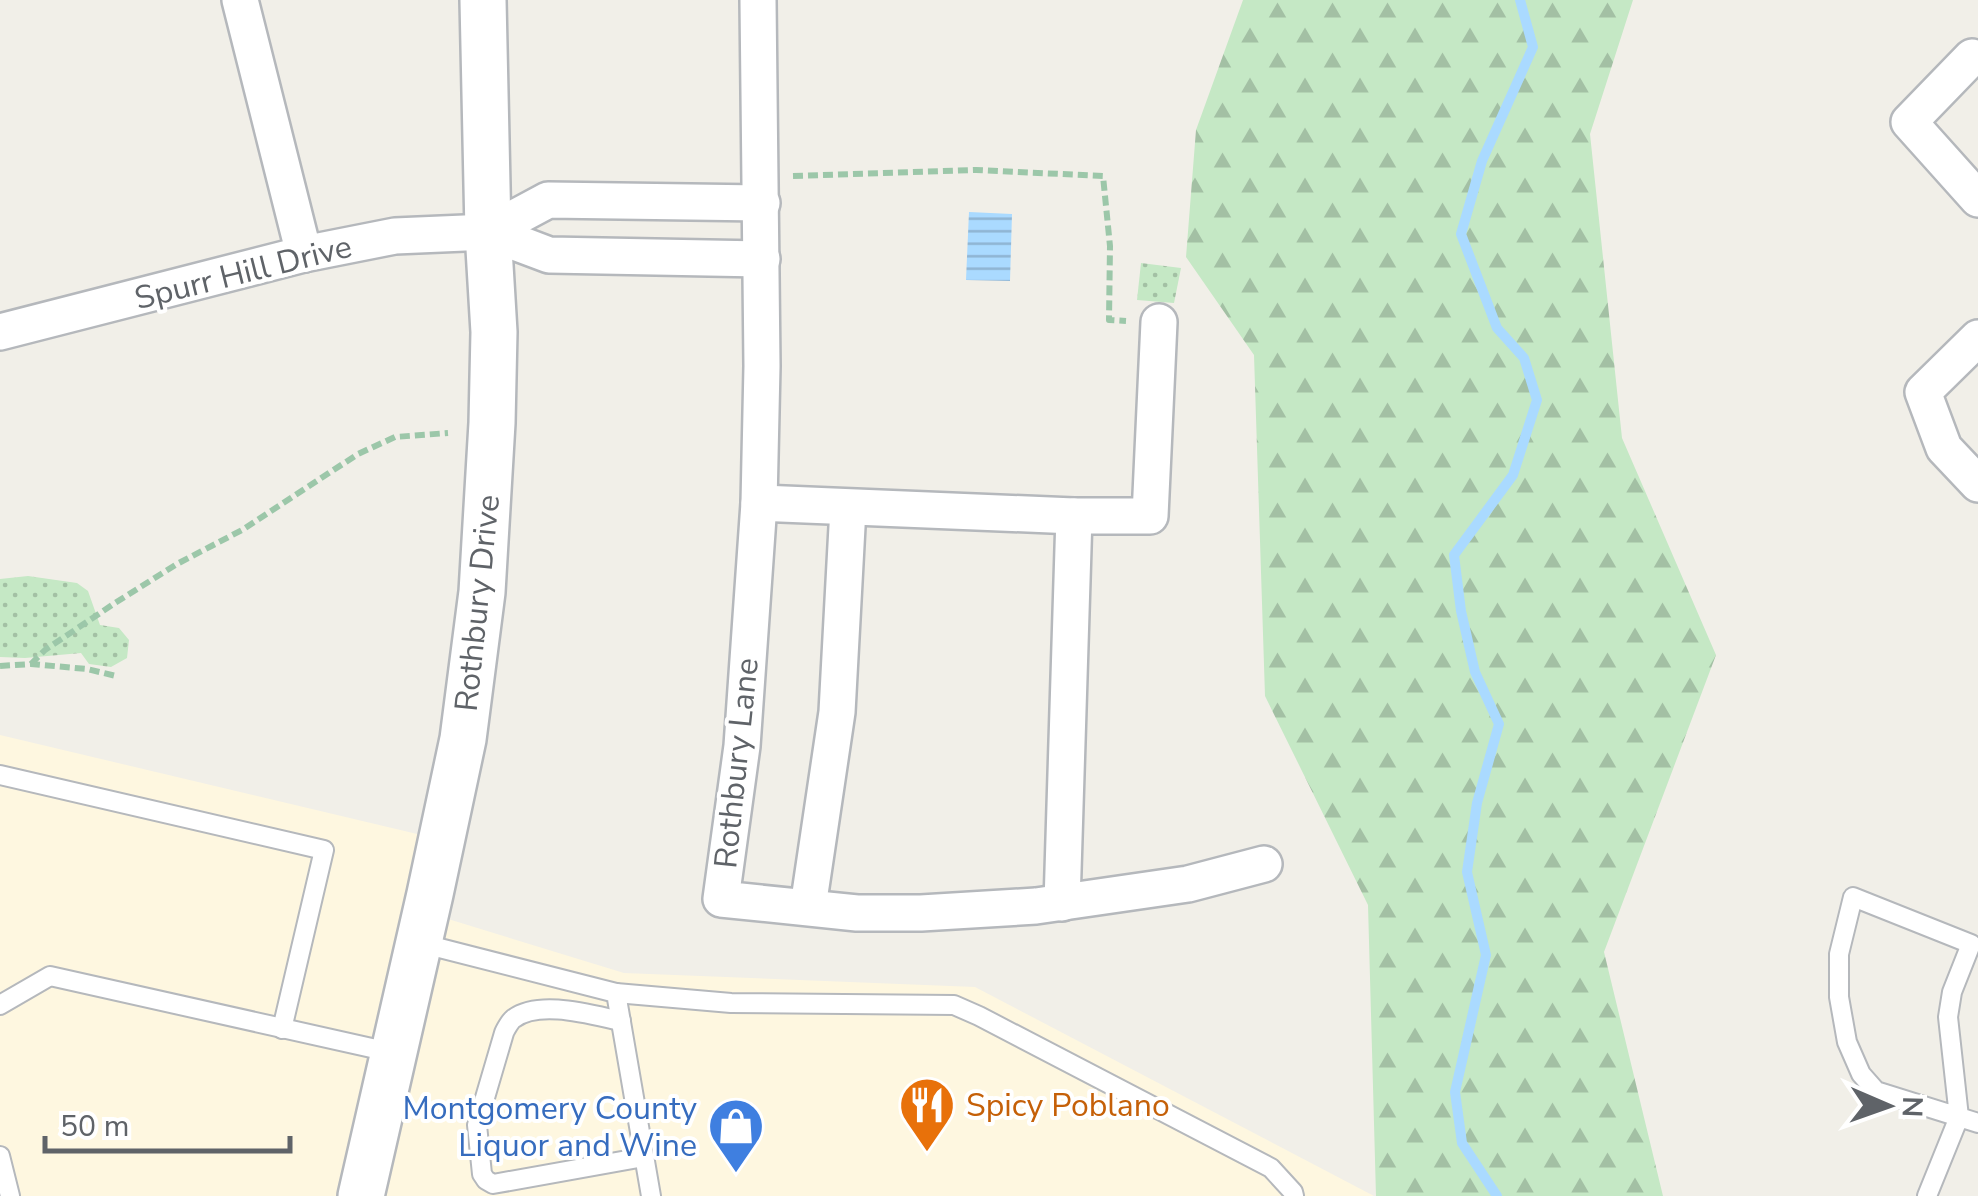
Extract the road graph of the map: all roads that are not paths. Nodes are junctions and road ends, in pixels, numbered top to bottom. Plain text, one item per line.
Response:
1 (240, 0) edge
2 (483, 0) edge
3 (758, 0) edge
4 (1972, 57) dead end
5 (762, 190) junction
6 (1978, 199) edge
7 (488, 232) junction
8 (304, 254) junction
9 (762, 259) junction
10 (1159, 322) road end
11 (0, 332) edge
12 (1978, 338) edge
13 (1978, 484) edge
14 (759, 503) junction
15 (848, 508) junction
16 (1074, 516) junction
17 (0, 775) edge
18 (1264, 864) dead end
19 (1062, 903) junction
20 (808, 907) junction
21 (419, 942) junction
22 (616, 993) junction
23 (0, 1006) edge
24 (621, 1021) junction
25 (282, 1029) junction
26 (394, 1053) junction
27 (1959, 1116) junction
28 (1978, 1123) edge
29 (0, 1156) edge
30 (644, 1157) junction
31 (10, 1196) edge
32 (361, 1196) edge
33 (651, 1196) edge
34 (1294, 1196) edge
35 (1927, 1196) edge

1 - 8 street
2 - 7 street, Rothbury Drive
3 - 5 street, Rothbury Lane
4 - 6 street
5 - 7 street
5 - 9 street, Rothbury Lane
7 - 8 street, Spurr Hill Drive
7 - 9 street
7 - 21 street, Rothbury Drive
8 - 11 street, Spurr Hill Drive
9 - 14 street, Rothbury Lane
10 - 16 street
12 - 13 street
14 - 15 street
14 - 20 street, Rothbury Lane
15 - 16 street
15 - 20 street
16 - 19 street
17 - 25 lane
18 - 19 street, Rothbury Lane
19 - 20 street, Rothbury Lane
21 - 22 lane
21 - 26 street, Rothbury Drive
22 - 24 lane
22 - 34 lane
23 - 25 lane
24 - 30 lane
24 - 30 lane
25 - 26 lane
26 - 32 street, Rothbury Drive
27 - 27 lane
27 - 28 lane
27 - 35 lane
29 - 31 lane
30 - 33 lane

